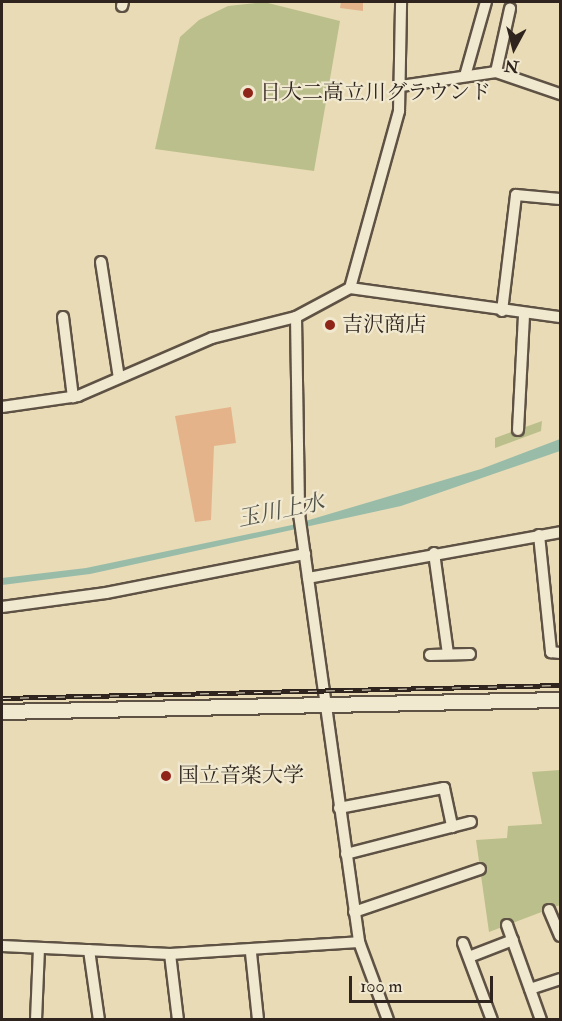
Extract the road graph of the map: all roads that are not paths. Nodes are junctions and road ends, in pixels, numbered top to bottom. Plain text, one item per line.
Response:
1 (401, 2) edge
2 (486, 2) edge
3 (510, 9) dead end
4 (496, 72) junction
5 (465, 76) junction
6 (401, 86) junction
7 (561, 94) edge
8 (561, 199) edge
9 (101, 262) dead end
10 (350, 288) junction
11 (502, 311) junction
12 (524, 314) junction
13 (63, 317) dead end
14 (296, 317) junction
15 (561, 318) edge
16 (119, 378) junction
17 (73, 397) junction
18 (2, 407) edge
19 (518, 430) dead end
20 (561, 532) edge
21 (538, 535) junction
22 (434, 553) junction
23 (305, 554) junction
24 (308, 578) junction
25 (2, 607) edge
26 (561, 652) edge
27 (448, 654) junction
28 (470, 654) dead end
29 (430, 655) dead end
30 (561, 700) edge
31 (326, 706) junction
32 (2, 712) edge
33 (339, 808) junction
34 (471, 822) dead end
35 (452, 827) junction
36 (346, 854) junction
37 (480, 869) dead end
38 (549, 910) dead end
39 (354, 912) junction
40 (507, 925) dead end
41 (561, 936) edge
42 (513, 940) junction
43 (358, 942) junction
44 (464, 944) dead end
45 (2, 946) edge
46 (39, 948) junction
47 (89, 950) junction
48 (251, 953) junction
49 (170, 954) junction
50 (469, 957) junction
51 (561, 979) edge
52 (530, 989) junction
53 (36, 1020) edge
54 (99, 1020) edge
55 (178, 1020) edge
56 (258, 1020) edge
57 (388, 1020) edge
58 (492, 1020) edge
59 (541, 1020) edge

1 - 6 street
2 - 5 street
3 - 4 street
4 - 5 street
4 - 7 street
5 - 6 street
6 - 10 street
8 - 11 street
9 - 16 street
10 - 11 street
10 - 14 street
11 - 12 street
12 - 15 street
12 - 19 street
13 - 17 street
14 - 16 street
14 - 23 street
16 - 17 street
17 - 18 street
20 - 21 street
21 - 22 street
21 - 26 street
22 - 24 street
22 - 27 street
23 - 24 street
23 - 25 street
24 - 31 street
27 - 28 street
27 - 29 street
30 - 31 street
31 - 32 street
31 - 33 street
33 - 35 street
33 - 36 street
34 - 35 street
35 - 36 street
36 - 39 street
37 - 39 street
38 - 41 street
39 - 43 street
40 - 42 street
42 - 50 street
42 - 52 street
43 - 48 street
43 - 57 street
44 - 50 street
45 - 46 street
46 - 47 street
46 - 53 street
47 - 49 street
47 - 54 street
48 - 49 street
48 - 56 street
49 - 55 street
50 - 58 street
51 - 52 street
52 - 59 street

